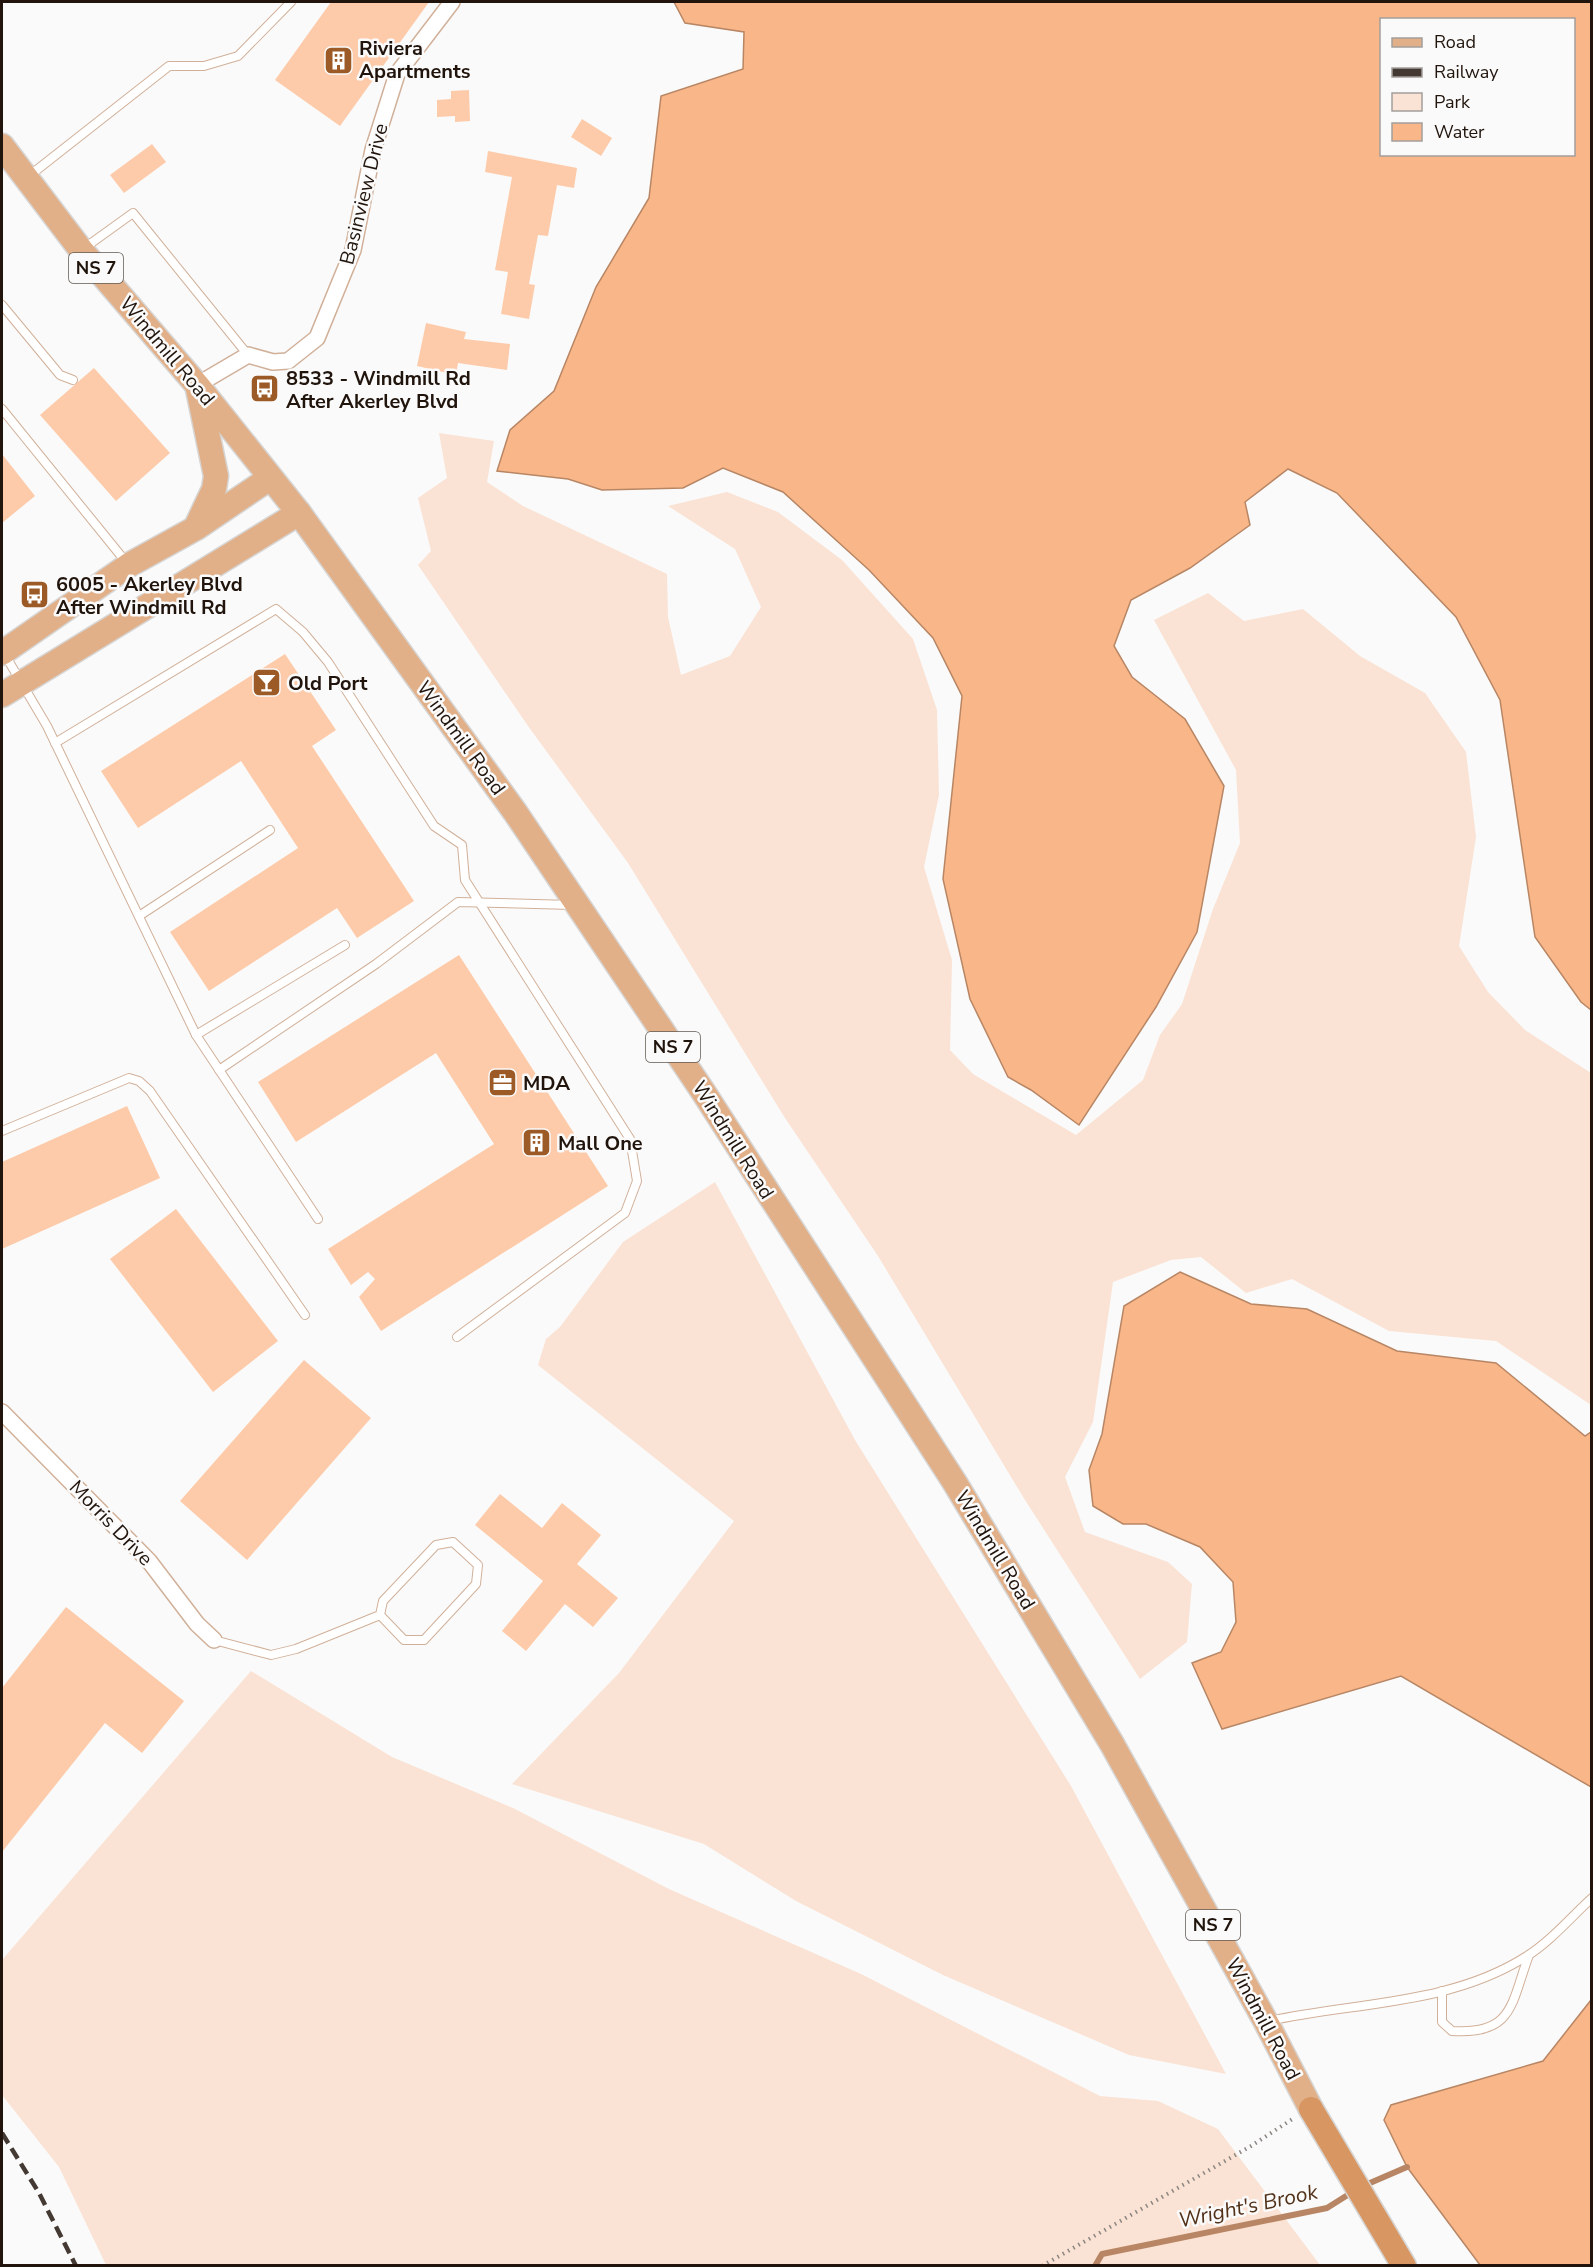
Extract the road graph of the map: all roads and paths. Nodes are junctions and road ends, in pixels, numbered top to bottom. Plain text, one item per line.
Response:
1 (291, 2) edge
2 (452, 2) edge
3 (2, 146) edge
4 (25, 179) junction
5 (81, 250) junction
6 (2, 305) edge
7 (248, 355) junction
8 (73, 380) dead end
9 (197, 385) junction
10 (2, 409) edge
11 (270, 478) junction
12 (299, 513) junction
13 (196, 528) junction
14 (129, 565) junction
15 (2, 653) edge
16 (22, 682) junction
17 (2, 694) edge
18 (55, 743) junction
19 (270, 830) dead end
20 (479, 902) junction
21 (578, 905) junction
22 (139, 916) junction
23 (345, 945) dead end
24 (196, 1035) junction
25 (219, 1070) junction
26 (2, 1131) edge
27 (318, 1219) dead end
28 (305, 1315) dead end
29 (457, 1337) dead end
30 (2, 1412) edge
31 (380, 1615) junction
32 (214, 1640) joint
33 (1592, 1898) edge
34 (1529, 1955) junction
35 (1442, 1991) junction
36 (1266, 2022) junction
37 (1311, 2109) junction
38 (1354, 2191) junction
39 (1042, 2265) edge
40 (1387, 2265) edge
41 (1404, 2265) edge

1 - 4 lane
2 - 7 street, Basinview Drive
3 - 4 main road, Windmill Road / NS 7
4 - 5 main road, Windmill Road / NS 7
5 - 7 lane
5 - 9 main road, Windmill Road / NS 7
6 - 8 lane
7 - 9 street
9 - 11 main road, Windmill Road / NS 7
9 - 13 main road
10 - 14 lane
11 - 12 main road, Windmill Road / NS 7
11 - 13 main road
12 - 16 main road
12 - 21 main road, Windmill Road / NS 7
13 - 14 main road
14 - 15 main road
15 - 16 lane
16 - 17 main road
16 - 18 lane
18 - 20 lane
18 - 22 lane
19 - 22 lane
20 - 21 lane
20 - 25 lane
20 - 29 lane
21 - 36 main road, Windmill Road / NS 7
22 - 24 lane
23 - 24 lane
24 - 25 lane
25 - 27 lane
26 - 28 lane
30 - 32 street, Morris Drive
31 - 31 lane
31 - 32 lane
33 - 34 lane
34 - 35 lane
34 - 35 lane
35 - 36 lane
36 - 37 main road, Windmill Road / NS 7
37 - 38 highway, Windmill Road / NS 7
37 - 39 path
38 - 40 highway, Windmill Road / NS 7
38 - 41 highway, Windmill Road / NS 7

